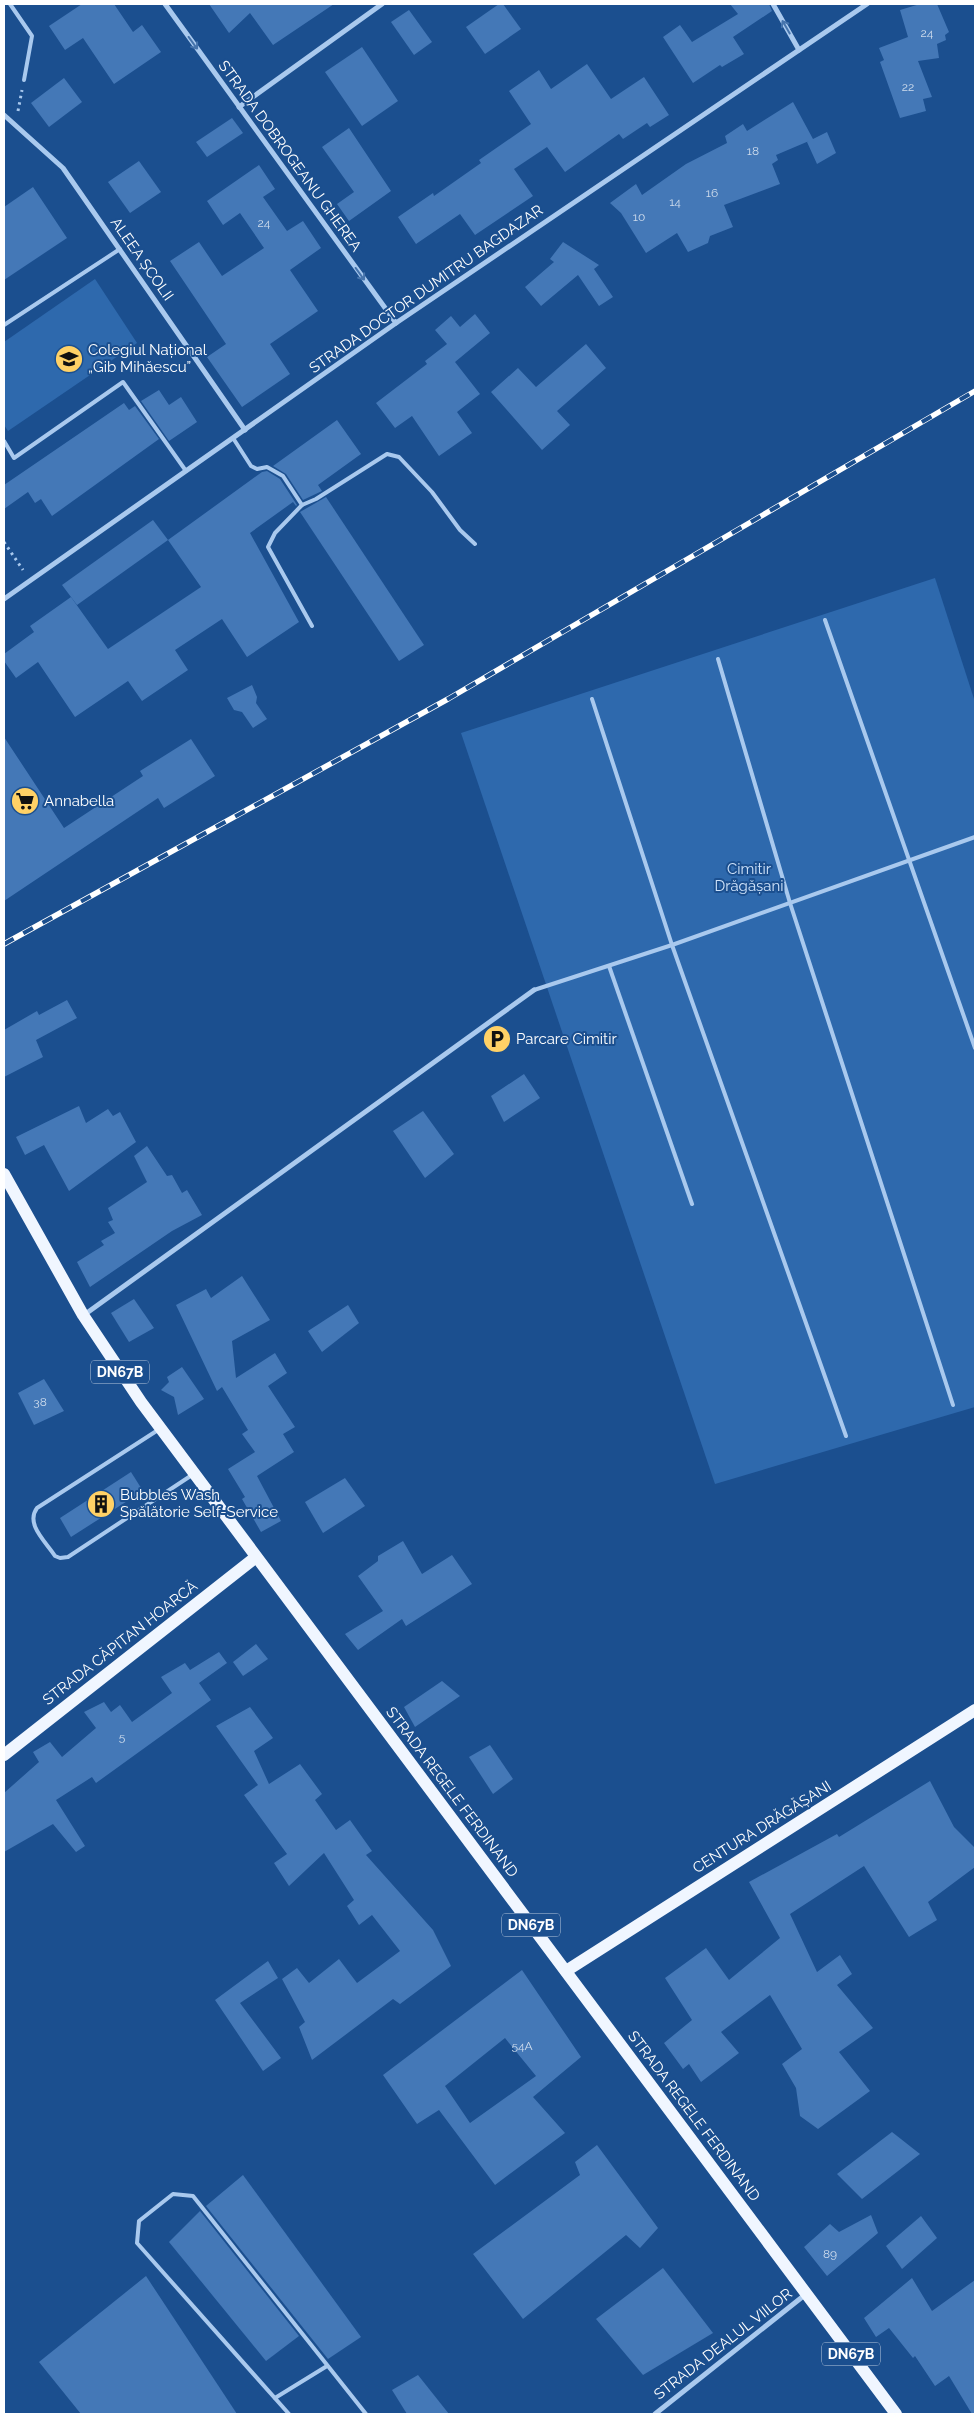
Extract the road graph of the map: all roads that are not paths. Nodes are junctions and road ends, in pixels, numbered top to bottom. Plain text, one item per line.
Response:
1 (10, 4) edge
2 (165, 4) edge
3 (382, 4) edge
4 (772, 4) edge
5 (867, 4) edge
6 (800, 50) junction
7 (24, 80) road end
8 (239, 107) junction
9 (4, 115) edge
10 (120, 249) junction
11 (396, 323) junction
12 (4, 325) edge
13 (245, 430) junction
14 (233, 438) junction
15 (4, 441) edge
16 (186, 471) junction
17 (302, 505) junction
18 (475, 544) dead end
19 (4, 599) edge
20 (825, 620) dead end
21 (312, 626) dead end
22 (718, 659) dead end
23 (592, 699) dead end
24 (975, 837) edge
25 (908, 861) junction
26 (790, 903) junction
27 (672, 945) junction
28 (608, 966) junction
29 (534, 990) joint
30 (975, 1048) edge
31 (4, 1174) edge
32 (692, 1204) dead end
33 (83, 1315) junction
34 (953, 1406) dead end
35 (160, 1429) junction
36 (846, 1436) dead end
37 (194, 1474) junction
38 (256, 1557) junction
39 (975, 1710) edge
40 (4, 1755) edge
41 (566, 1971) junction
42 (806, 2294) junction
43 (328, 2366) junction
44 (275, 2398) junction
45 (289, 2414) edge
46 (366, 2414) edge
47 (655, 2414) edge
48 (896, 2414) edge

1 - 7 lane
2 -> 8 street, STRADA DOBROGEANU GHEREA
3 - 8 street
6 -> 4 street
5 - 6 street, STRADA DOCTOR DUMITRU BAGDAZAR
6 - 11 street, STRADA DOCTOR DUMITRU BAGDAZAR
8 -> 11 street, STRADA DOBROGEANU GHEREA
9 - 10 street, ALEEA ȘCOLII
10 - 12 lane
10 - 13 street, ALEEA ȘCOLII
11 - 13 street, STRADA DOCTOR DUMITRU BAGDAZAR
13 - 14 street, STRADA DOCTOR DUMITRU BAGDAZAR
14 - 16 street, STRADA DOCTOR DUMITRU BAGDAZAR
14 - 17 lane
15 - 16 lane
16 - 19 street, STRADA DOCTOR DUMITRU BAGDAZAR
17 - 18 lane
17 - 21 lane
20 - 25 lane
22 - 26 lane
23 - 27 lane
24 - 25 lane
25 - 26 lane
25 - 30 lane
26 - 27 lane
26 - 34 lane
27 - 28 lane
27 - 36 lane
28 - 29 lane
28 - 32 lane
29 - 33 street
31 - 33 main road, STRADA REGELE FERDINAND / DN67B
33 - 35 main road, STRADA REGELE FERDINAND / DN67B
35 - 37 main road, STRADA REGELE FERDINAND / DN67B
35 - 37 lane
37 - 38 main road, STRADA REGELE FERDINAND / DN67B
38 - 40 main road, STRADA CĂPITAN HOARCĂ
38 - 41 main road, STRADA REGELE FERDINAND / DN67B
39 - 41 main road, CENTURA DRĂGĂȘANI
41 - 42 main road, STRADA REGELE FERDINAND / DN67B
42 - 47 street, STRADA DEALUL VIILOR
42 - 48 main road, STRADA REGELE FERDINAND / DN67B
43 - 44 lane
43 - 44 lane
43 - 46 lane
44 - 45 lane

